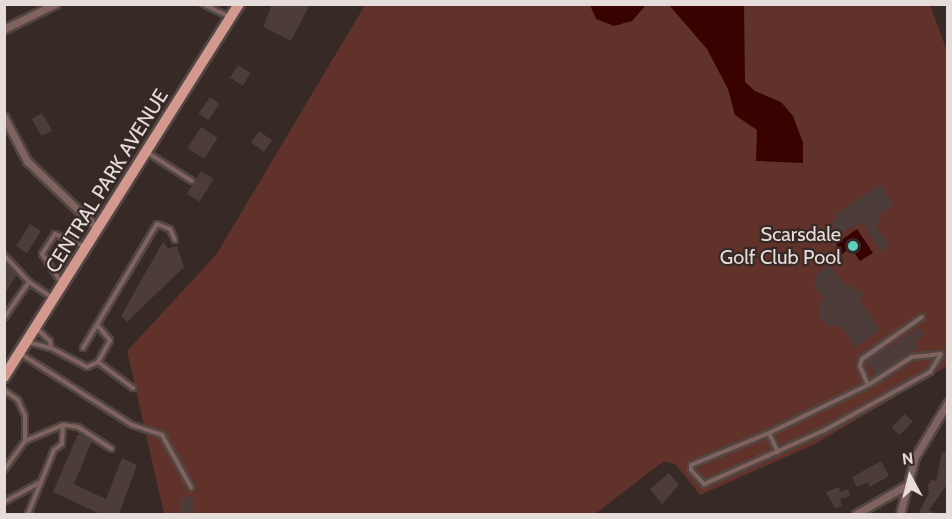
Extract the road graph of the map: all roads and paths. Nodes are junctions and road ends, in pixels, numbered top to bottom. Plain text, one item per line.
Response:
1 (55, 4) edge
2 (203, 4) edge
3 (239, 4) edge
4 (213, 6) edge
5 (232, 18) junction
6 (4, 28) edge
7 (4, 117) edge
8 (147, 152) junction
9 (192, 181) dead end
10 (98, 229) junction
11 (175, 240) dead end
12 (87, 247) junction
13 (4, 255) edge
14 (29, 282) junction
15 (63, 285) junction
16 (54, 299) junction
17 (922, 317) dead end
18 (4, 318) edge
19 (98, 326) junction
20 (36, 328) junction
21 (27, 341) junction
22 (51, 348) junction
23 (83, 348) dead end
24 (948, 350) edge
25 (20, 353) junction
26 (941, 354) junction
27 (98, 362) junction
28 (4, 377) edge
29 (868, 385) junction
30 (133, 388) dead end
31 (4, 390) edge
32 (948, 402) edge
33 (63, 425) junction
34 (769, 433) junction
35 (25, 441) junction
36 (112, 449) dead end
37 (778, 452) junction
38 (4, 470) edge
39 (42, 482) junction
40 (907, 485) junction
41 (191, 487) dead end
42 (4, 502) edge
43 (28, 514) edge
44 (856, 514) edge
45 (900, 514) edge

1 - 6 street
2 - 4 lane
3 - 5 main road, CENTRAL PARK AVENUE
4 - 5 lane
5 - 8 main road, CENTRAL PARK AVENUE
7 - 10 street
8 - 9 lane
8 - 10 main road, CENTRAL PARK AVENUE
10 - 12 main road, CENTRAL PARK AVENUE
11 - 19 lane
12 - 15 main road, CENTRAL PARK AVENUE
12 - 15 lane
13 - 14 lane
14 - 16 lane
14 - 18 lane
15 - 16 main road, CENTRAL PARK AVENUE
16 - 20 main road, CENTRAL PARK AVENUE
17 - 29 lane
19 - 23 lane
19 - 27 lane
20 - 21 main road, CENTRAL PARK AVENUE
20 - 22 lane
21 - 22 lane
21 - 25 main road, CENTRAL PARK AVENUE
22 - 27 lane
24 - 26 lane
25 - 28 main road, CENTRAL PARK AVENUE
25 - 41 lane
26 - 29 lane
26 - 37 lane
27 - 30 lane
29 - 34 lane
31 - 35 lane
32 - 40 street
33 - 35 lane
33 - 36 lane
33 - 39 lane
34 - 37 lane
34 - 37 lane
35 - 38 lane
39 - 42 lane
39 - 43 lane
40 - 44 street
40 - 45 street

